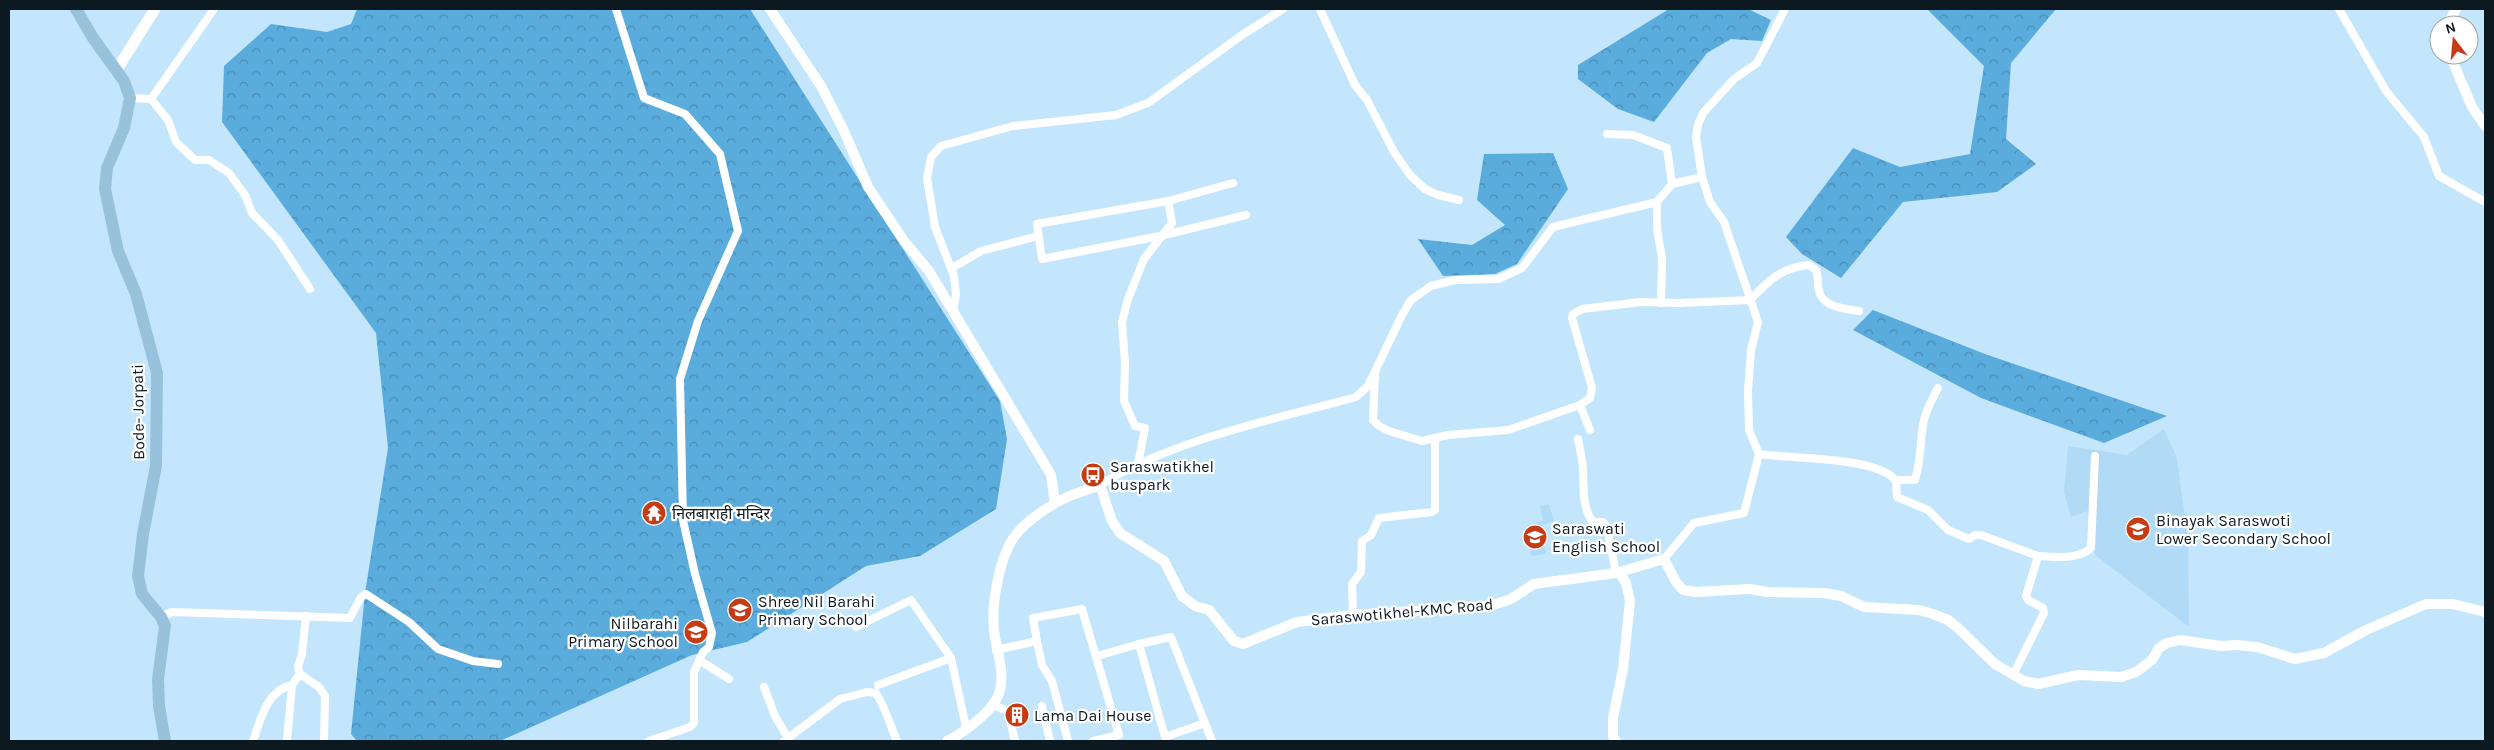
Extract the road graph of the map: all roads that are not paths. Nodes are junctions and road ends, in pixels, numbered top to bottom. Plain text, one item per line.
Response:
1 (76, 9) edge
2 (155, 9) edge
3 (214, 9) edge
4 (616, 9) edge
5 (770, 9) edge
6 (1283, 9) edge
7 (1320, 9) edge
8 (1785, 9) edge
9 (2339, 9) edge
10 (2454, 65) edge
11 (116, 71) junction
12 (130, 98) junction
13 (151, 100) junction
14 (2485, 126) edge
15 (1607, 134) dead end
16 (1702, 178) junction
17 (1233, 183) dead end
18 (1672, 184) junction
19 (1459, 200) dead end
20 (1168, 202) junction
21 (1657, 202) junction
22 (2485, 202) edge
23 (1246, 215) dead end
24 (1038, 236) junction
25 (1160, 236) junction
26 (952, 268) junction
27 (310, 289) dead end
28 (1750, 300) junction
29 (1661, 303) junction
30 (1859, 311) dead end
31 (953, 312) junction
32 (1374, 374) junction
33 (1938, 388) dead end
34 (1580, 405) junction
35 (1590, 430) dead end
36 (1435, 438) junction
37 (1578, 439) dead end
38 (1759, 454) junction
39 (2095, 456) dead end
40 (1138, 464) junction
41 (1896, 480) junction
42 (1100, 486) junction
43 (1055, 503) junction
44 (2038, 556) junction
45 (1664, 559) junction
46 (1618, 573) junction
47 (2485, 612) edge
48 (1353, 615) junction
49 (306, 616) junction
50 (161, 617) junction
51 (856, 627) dead end
52 (1037, 641) junction
53 (1139, 644) junction
54 (996, 650) junction
55 (1097, 656) junction
56 (951, 658) junction
57 (699, 660) junction
58 (498, 664) dead end
59 (300, 674) junction
60 (2013, 675) junction
61 (729, 679) dead end
62 (292, 685) junction
63 (878, 685) dead end
64 (764, 686) dead end
65 (993, 705) junction
66 (1042, 706) dead end
67 (1205, 723) junction
68 (966, 728) dead end
69 (786, 740) edge
70 (165, 741) edge
71 (253, 741) edge
72 (287, 741) edge
73 (324, 741) edge
74 (649, 741) edge
75 (897, 741) edge
76 (947, 741) edge
77 (1015, 741) edge
78 (1050, 741) edge
79 (1068, 741) edge
80 (1093, 741) edge
81 (1212, 741) edge
82 (1616, 741) edge

1 - 11 main road
2 - 11 main road
3 - 13 street
4 - 57 street
5 - 31 street
6 - 26 street
7 - 19 street
8 - 16 street
9 - 22 street
10 - 14 street
11 - 12 main road
12 - 13 street
12 - 50 main road, Bode- Jorpati
13 - 27 street
15 - 18 street
16 - 18 street
16 - 28 street
17 - 20 street
18 - 21 street
20 - 24 street
20 - 25 street
21 - 29 street
21 - 32 street
23 - 25 street
24 - 25 street
24 - 26 street
25 - 40 street
26 - 31 street
28 - 29 street
28 - 30 street
28 - 38 street
29 - 34 street
31 - 43 street
32 - 36 street
32 - 40 street
33 - 41 street
34 - 35 street
34 - 36 street
36 - 48 street
37 - 46 street
38 - 41 street
38 - 45 street
39 - 44 street
40 - 42 street
41 - 44 street
42 - 43 street
42 - 48 street, Saraswotikhel-KMC Road
43 - 54 street
44 - 60 street
45 - 46 street, Saraswotikhel-KMC Road
45 - 60 street
46 - 48 street, Saraswotikhel-KMC Road
46 - 82 street
47 - 60 street
49 - 50 street
49 - 58 street
49 - 59 street
50 - 70 main road
51 - 56 street
52 - 54 street
52 - 55 street
52 - 79 street
53 - 55 street
53 - 67 street
53 - 67 street
54 - 65 street
55 - 80 street
56 - 63 street
56 - 68 street
57 - 61 street
57 - 74 street
59 - 62 street
59 - 73 street
62 - 71 street
62 - 72 street
64 - 69 street
65 - 76 street
65 - 77 street
66 - 78 street
67 - 81 street
69 - 75 street

